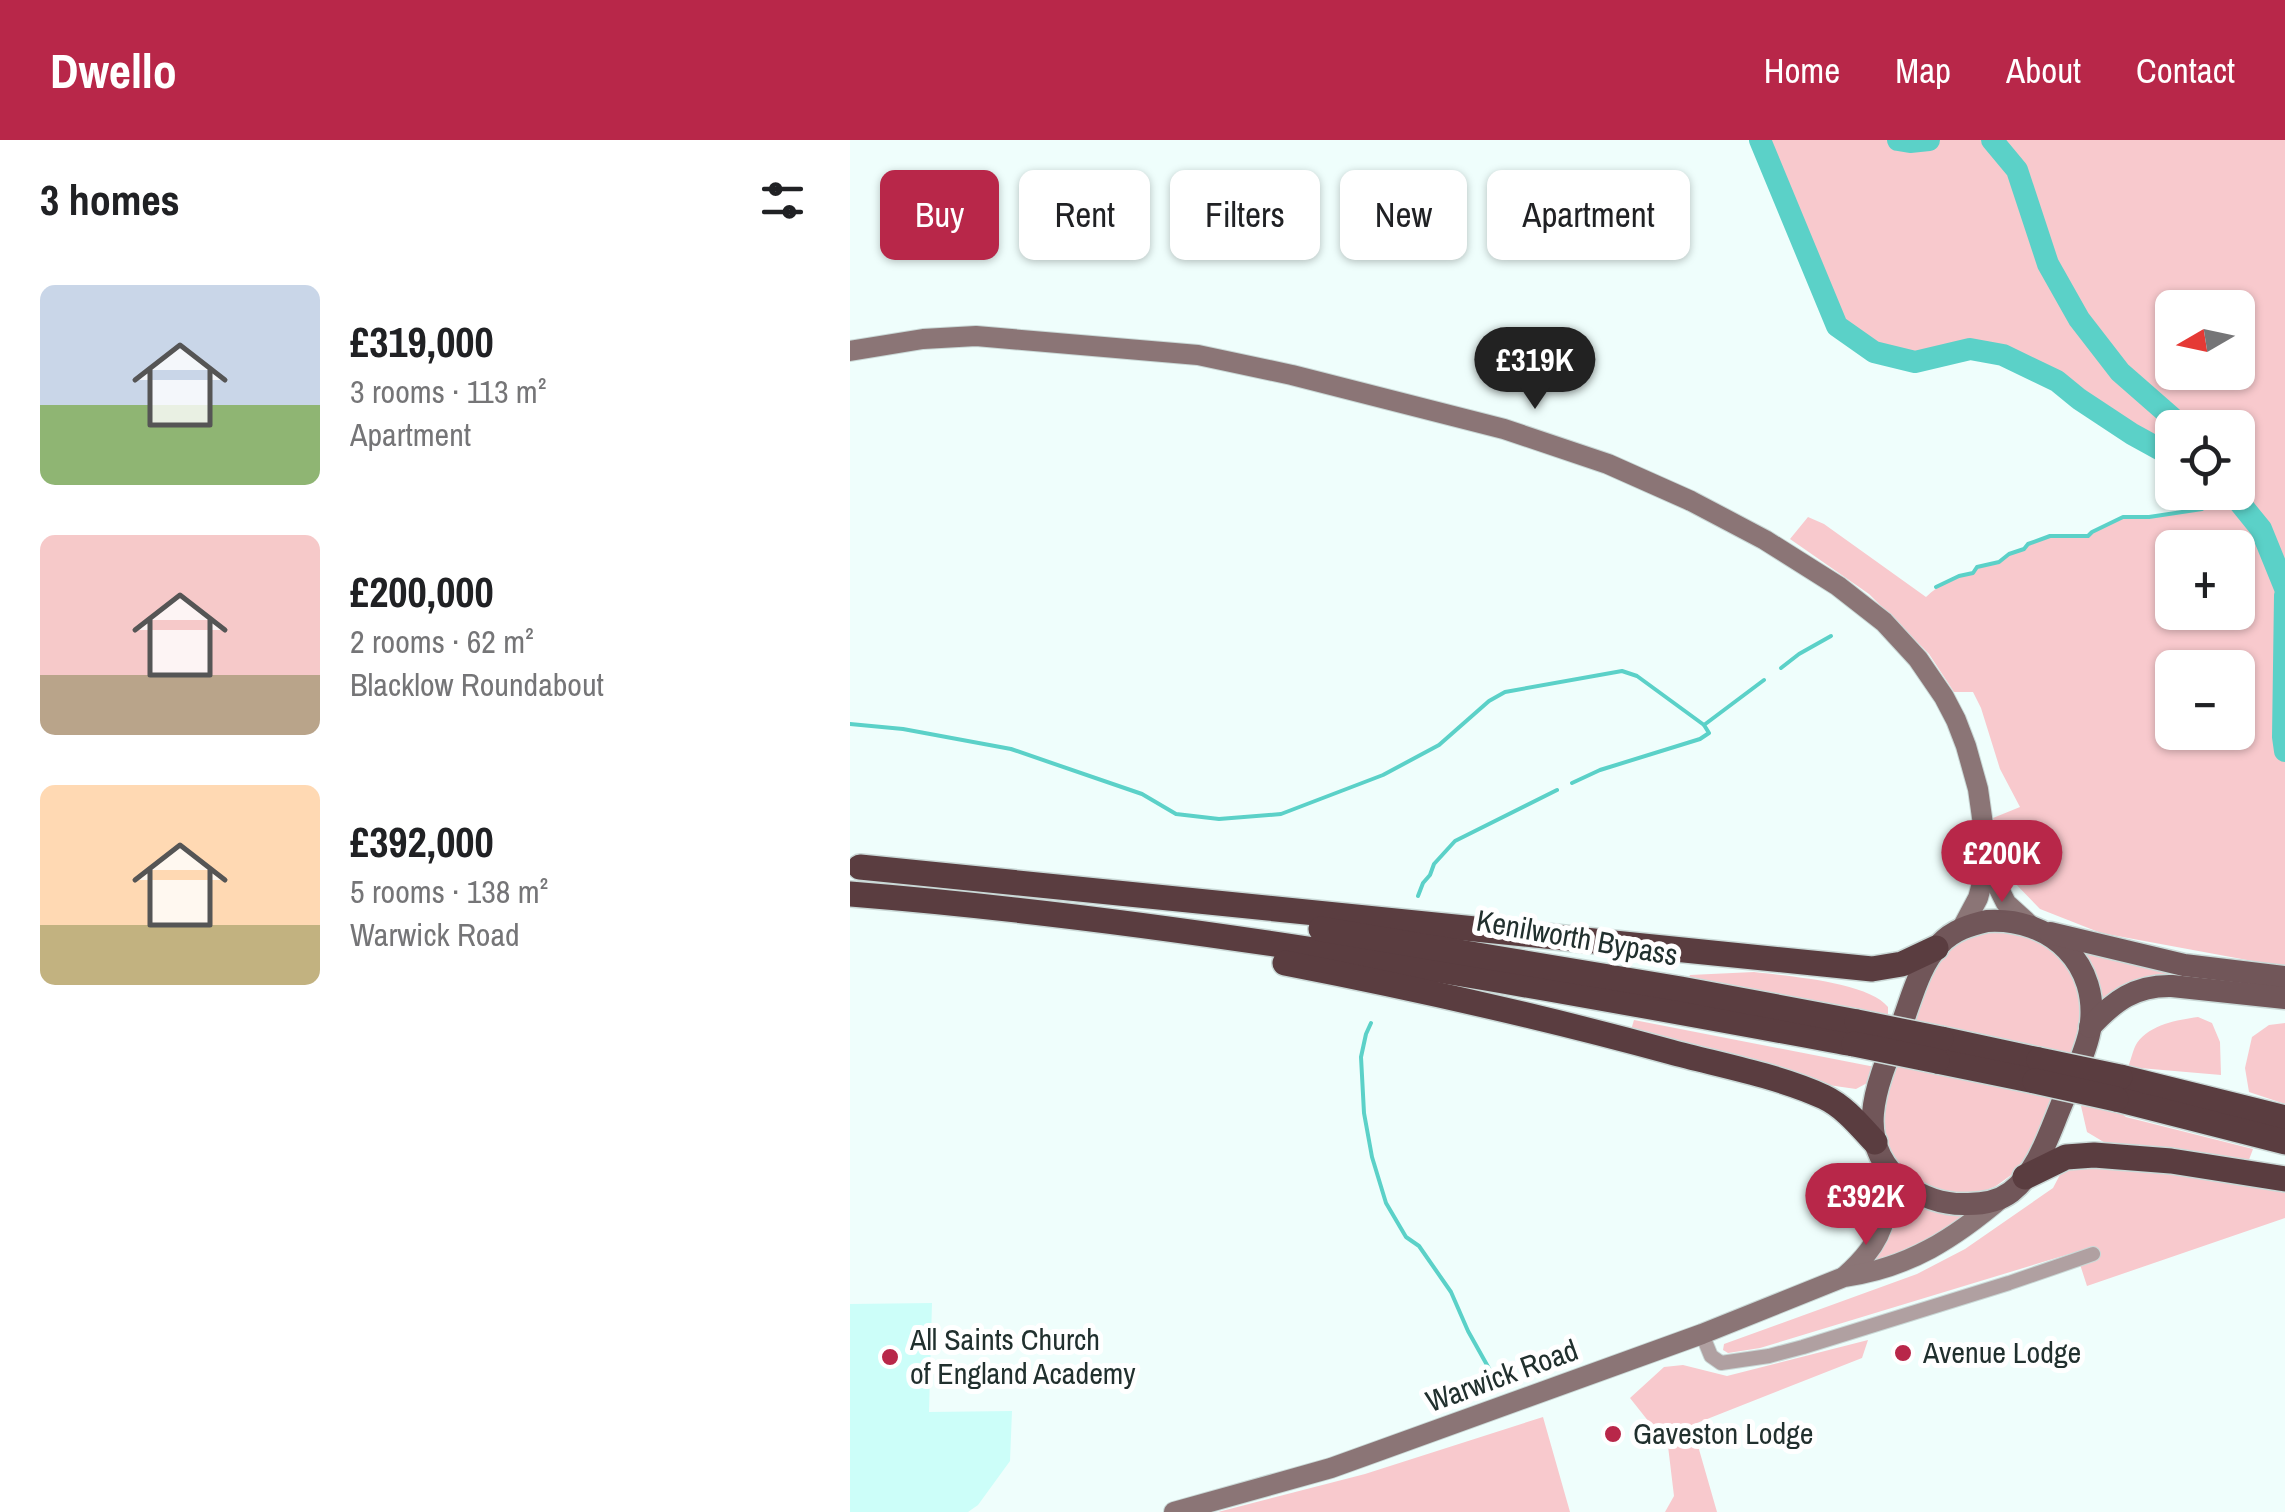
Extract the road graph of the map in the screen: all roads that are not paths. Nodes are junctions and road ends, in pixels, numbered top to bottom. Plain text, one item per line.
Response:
1 (850, 351) edge
2 (1988, 860) junction
3 (855, 867) edge
4 (850, 894) edge
5 (1073, 918) junction
6 (1962, 928) junction
7 (2038, 929) junction
8 (1936, 948) junction
9 (2285, 977) edge
10 (2285, 998) edge
11 (2090, 1028) junction
12 (1855, 1034) junction
13 (2118, 1088) junction
14 (2285, 1118) edge
15 (2285, 1142) edge
16 (1880, 1153) junction
17 (2025, 1178) junction
18 (2285, 1179) edge
19 (2004, 1196) junction
20 (2093, 1254) dead end
21 (1844, 1277) junction
22 (1702, 1334) junction
23 (1174, 1512) edge

1 - 2 main road
2 - 6 main road
2 - 7 main road
3 - 8 highway
3 - 12 highway, Kenilworth Bypass
4 - 5 highway, Kenilworth Bypass
5 - 12 highway, Kenilworth Bypass
5 - 16 highway
6 - 7 main road
6 - 8 main road
7 - 9 main road
7 - 11 main road
8 - 16 main road
10 - 11 main road
11 - 17 main road
12 - 13 highway, Kenilworth Bypass, bridge
13 - 14 highway, Kenilworth Bypass
13 - 15 highway, Kenilworth Bypass
16 - 19 main road
16 - 21 main road, Warwick Road
17 - 18 highway
17 - 19 main road
19 - 21 main road, Warwick Road
20 - 22 street
21 - 22 main road, Warwick Road
22 - 23 main road, Warwick Road

